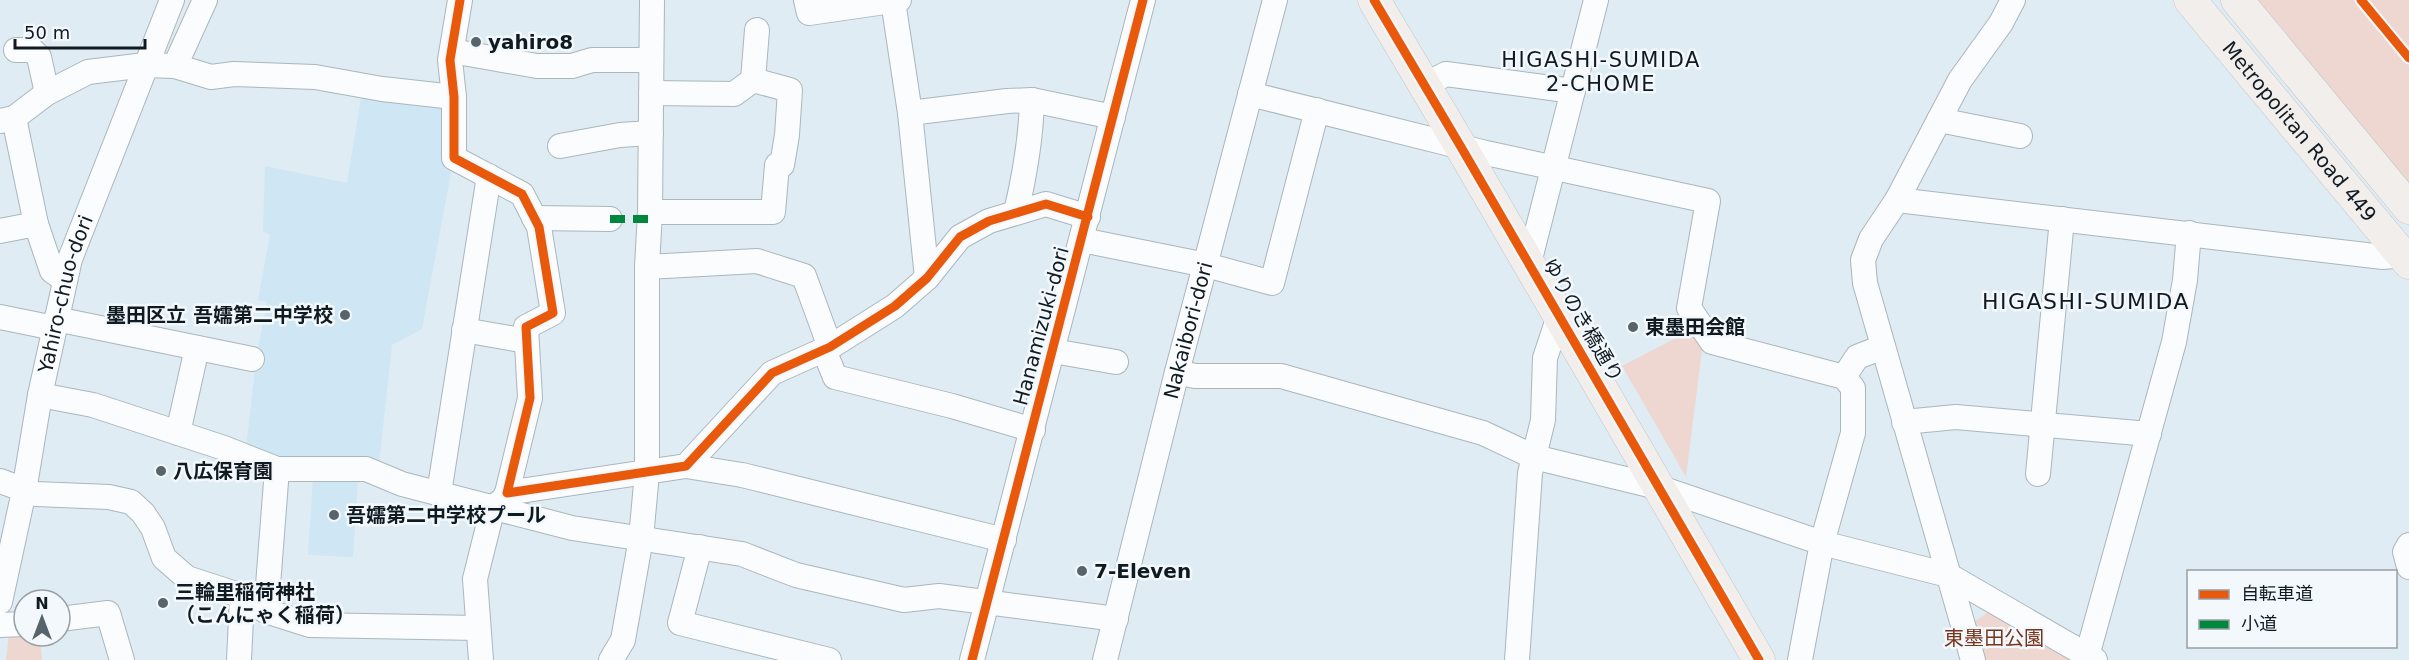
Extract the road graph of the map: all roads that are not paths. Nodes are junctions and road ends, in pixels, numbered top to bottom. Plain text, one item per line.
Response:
1 (172, 0) edge
2 (205, 0) edge
3 (460, 0) edge
4 (652, 0) edge
5 (806, 0) edge
6 (896, 0) edge
7 (1143, 0) edge
8 (1275, 0) edge
9 (1374, 0) edge
10 (1596, 0) edge
11 (2013, 0) edge
12 (2190, 0) edge
13 (2237, 0) edge
14 (757, 30) dead end
15 (16, 50) dead end
16 (452, 51) junction
17 (651, 60) junction
18 (145, 64) junction
19 (176, 66) junction
20 (753, 80) junction
21 (1425, 85) junction
22 (1573, 91) junction
23 (47, 93) junction
24 (651, 93) junction
25 (1250, 94) junction
26 (454, 97) junction
27 (1032, 100) junction
28 (1317, 110) junction
29 (910, 113) junction
30 (1113, 117) junction
31 (7, 120) edge
32 (1939, 120) junction
33 (651, 133) junction
34 (2020, 136) dead end
35 (560, 146) dead end
36 (1461, 147) junction
37 (1553, 168) junction
38 (489, 176) junction
39 (1897, 200) junction
40 (2409, 208) edge
41 (650, 212) junction
42 (1016, 212) junction
43 (1088, 217) junction
44 (534, 218) junction
45 (610, 219) dead end
46 (2062, 219) junction
47 (36, 224) junction
48 (0, 231) edge
49 (2189, 233) junction
50 (1082, 240) junction
51 (2405, 259) edge
52 (1529, 263) junction
53 (1206, 265) junction
54 (647, 267) junction
55 (927, 278) junction
56 (64, 279) junction
57 (1559, 316) junction
58 (0, 317) edge
59 (55, 323) junction
60 (464, 330) junction
61 (526, 341) junction
62 (1883, 347) junction
63 (197, 348) junction
64 (827, 348) junction
65 (1053, 351) junction
66 (252, 359) dead end
67 (1116, 362) dead end
68 (1177, 372) junction
69 (1844, 377) junction
70 (40, 395) junction
71 (1904, 422) junction
72 (2043, 423) junction
73 (1033, 430) junction
74 (178, 433) junction
75 (2149, 434) junction
76 (1534, 457) junction
77 (686, 466) junction
78 (277, 469) junction
79 (647, 473) junction
80 (2038, 474) dead end
81 (0, 481) edge
82 (1658, 487) junction
83 (24, 491) junction
84 (439, 493) junction
85 (500, 500) junction
86 (641, 538) junction
87 (1004, 540) junction
88 (1822, 543) junction
89 (2409, 545) edge
90 (700, 547) junction
91 (2409, 567) edge
92 (1948, 575) junction
93 (1, 590) edge
94 (242, 597) junction
95 (987, 603) junction
96 (266, 611) junction
97 (72, 618) edge
98 (1116, 618) junction
99 (478, 627) junction
100 (775, 654) edge
101 (2091, 658) edge
102 (122, 660) edge
103 (238, 660) edge
104 (481, 660) edge
105 (610, 660) edge
106 (829, 660) edge
107 (972, 660) edge
108 (1105, 660) edge
109 (1517, 660) edge
110 (1759, 660) edge
111 (1800, 660) edge
112 (1973, 660) edge

1 - 18 street, Yahiro-chuo-dori
2 - 19 street
3 - 16 street
4 - 17 street
5 - 6 street
6 - 29 street
7 - 30 street, Hanamizuki-dori
8 - 25 street, Nakaibori-dori
9 - 21 main road, ゆりのき橋通り
10 - 22 street
11 - 32 street
12 - 51 main road, Metropolitan Road 449
13 - 40 main road
14 - 20 street
15 - 23 street
16 - 17 street
16 - 26 street
17 - 24 street
18 - 19 street
18 - 23 street
18 - 56 street, Yahiro-chuo-dori
19 - 26 street
20 - 24 street
20 - 41 street
21 - 22 street
21 - 36 main road, ゆりのき橋通り
22 - 37 street
23 - 31 street
24 - 33 street
25 - 28 street
25 - 53 street, Nakaibori-dori
26 - 38 street
27 - 29 street
27 - 30 street
27 - 42 street
28 - 36 street
28 - 53 street
29 - 55 street
30 - 43 street, Hanamizuki-dori
31 - 47 street
32 - 34 street
32 - 39 street
33 - 35 street
33 - 41 street
36 - 37 street
36 - 52 main road, ゆりのき橋通り
37 - 52 street
37 - 69 street
38 - 44 street
38 - 60 street
39 - 46 street
39 - 62 street
41 - 54 street
42 - 43 street
42 - 55 street
43 - 50 street, Hanamizuki-dori
44 - 45 street
44 - 61 street
46 - 49 street
46 - 72 street
47 - 48 street
47 - 56 street
49 - 51 street
49 - 75 street
50 - 53 street
50 - 65 street, Hanamizuki-dori
52 - 57 main road, ゆりのき橋通り
53 - 68 street, Nakaibori-dori
54 - 64 street
54 - 79 street
55 - 64 street
56 - 59 street, Yahiro-chuo-dori
57 - 76 street
57 - 82 main road, ゆりのき橋通り
58 - 59 street
59 - 63 street
59 - 70 street, Yahiro-chuo-dori
60 - 61 street
60 - 84 street
61 - 85 street
62 - 69 street
62 - 71 street
63 - 66 street
63 - 74 street
64 - 73 street
64 - 77 street
65 - 67 street
65 - 73 street, Hanamizuki-dori
68 - 76 street
68 - 98 street, Nakaibori-dori
69 - 88 street
70 - 74 street
70 - 83 street, Yahiro-chuo-dori
71 - 72 street
71 - 92 street
72 - 75 street
72 - 80 street
73 - 87 street, Hanamizuki-dori
74 - 78 street
75 - 101 street
76 - 82 street
76 - 109 street
77 - 79 street
77 - 87 street
78 - 84 street
78 - 96 street
79 - 85 street
79 - 86 street
81 - 83 street
82 - 88 street
82 - 110 main road, ゆりのき橋通り
83 - 93 street, Yahiro-chuo-dori
83 - 94 street
84 - 85 street
85 - 86 street
85 - 99 street
86 - 90 street
86 - 105 street
87 - 95 street, Hanamizuki-dori
88 - 92 street
88 - 111 street
89 - 91 street
90 - 95 street
90 - 100 street
92 - 101 street
92 - 112 street
94 - 96 street
94 - 103 street
95 - 98 street
95 - 107 street, Hanamizuki-dori
96 - 99 street
97 - 102 street
98 - 108 street, Nakaibori-dori
99 - 104 street
100 - 106 street

